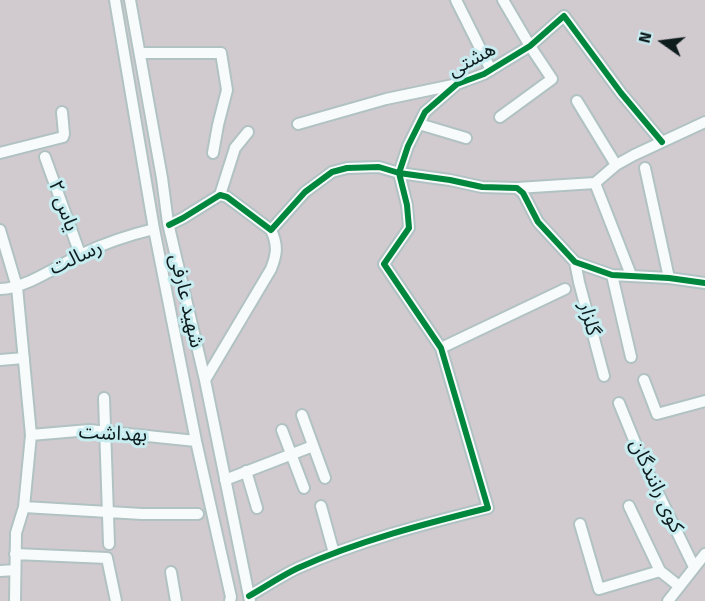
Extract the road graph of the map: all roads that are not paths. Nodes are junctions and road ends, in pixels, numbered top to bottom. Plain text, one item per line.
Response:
1 (115, 0) edge
2 (130, 0) edge
3 (456, 0) edge
4 (503, 0) edge
5 (530, 46) junction
6 (140, 53) junction
7 (491, 70) junction
8 (457, 84) junction
9 (577, 100) dead end
10 (62, 112) dead end
11 (500, 117) dead end
12 (705, 122) edge
13 (298, 124) dead end
14 (419, 124) junction
15 (248, 132) dead end
16 (466, 138) dead end
17 (662, 142) junction
18 (0, 153) edge
19 (213, 153) dead end
20 (45, 158) dead end
21 (616, 165) junction
22 (645, 168) dead end
23 (399, 173) junction
24 (595, 183) junction
25 (517, 188) junction
26 (220, 195) junction
27 (169, 226) junction
28 (154, 229) junction
29 (0, 230) edge
30 (271, 230) junction
31 (80, 255) junction
32 (575, 262) junction
33 (612, 274) junction
34 (631, 275) junction
35 (669, 278) junction
36 (704, 283) edge
37 (17, 287) junction
38 (0, 289) edge
39 (565, 289) dead end
40 (441, 348) junction
41 (631, 357) dead end
42 (24, 358) junction
43 (0, 360) edge
44 (604, 376) dead end
45 (205, 380) junction
46 (644, 380) dead end
47 (104, 398) dead end
48 (705, 401) edge
49 (619, 403) dead end
50 (302, 415) dead end
51 (282, 430) dead end
52 (104, 431) junction
53 (31, 435) junction
54 (196, 441) junction
55 (313, 446) junction
56 (291, 453) junction
57 (246, 471) junction
58 (325, 478) dead end
59 (225, 480) junction
60 (304, 488) dead end
61 (321, 506) dead end
62 (628, 506) dead end
63 (24, 507) junction
64 (257, 508) dead end
65 (107, 511) junction
66 (198, 514) dead end
67 (580, 524) dead end
68 (109, 544) dead end
69 (334, 553) junction
70 (15, 554) junction
71 (705, 554) edge
72 (694, 567) junction
73 (15, 570) junction
74 (0, 571) edge
75 (660, 571) junction
76 (171, 572) dead end
77 (679, 586) junction
78 (250, 599) edge
79 (15, 601) edge
80 (116, 601) edge
81 (176, 601) edge
82 (230, 601) edge
83 (668, 601) edge

1 - 28 street, شهید عارفی
2 - 6 street, شهید عارفی
3 - 7 street
4 - 5 street
5 - 7 street, هشتی
5 - 11 street
5 - 17 street, هشتی
6 - 19 street
6 - 27 street, شهید عارفی
7 - 8 street, هشتی
8 - 13 street
8 - 14 street, هشتی
9 - 21 street
10 - 18 street
12 - 17 street
14 - 16 street
14 - 23 street, هشتی
15 - 26 street
17 - 21 street
20 - 31 street, یاس ۲
21 - 24 street
22 - 35 street
23 - 25 street
23 - 30 street
23 - 40 street
24 - 25 street
24 - 34 street
25 - 32 street
26 - 27 street
26 - 30 street
27 - 28 street, رسالت
27 - 45 street, شهید عارفی
28 - 31 street, رسالت
28 - 54 street, شهید عارفی
29 - 37 street
30 - 45 street
31 - 37 street, رسالت
32 - 33 street
32 - 44 street, گلزار
33 - 34 street
33 - 41 street
34 - 35 street
35 - 36 street
37 - 38 street, رسالت
37 - 42 street
39 - 40 street
40 - 69 street
42 - 43 street
42 - 53 street
45 - 59 street, شهید عارفی
46 - 48 street
47 - 52 street
49 - 72 street, کوی رانندگان
50 - 55 street
51 - 56 street
52 - 53 street, بهداشت
52 - 54 street, بهداشت
52 - 65 street
53 - 63 street
54 - 82 street, شهید عارفی
55 - 56 street
55 - 58 street
56 - 57 street
56 - 60 street
57 - 59 street
57 - 64 street
59 - 78 street, شهید عارفی
61 - 69 street
62 - 75 street
63 - 65 street
63 - 70 street
65 - 66 street
65 - 68 street
67 - 75 street
69 - 78 street
70 - 73 street
70 - 80 street
71 - 72 street
72 - 77 street
73 - 74 street
73 - 79 street
75 - 77 street
76 - 81 street
77 - 83 street

